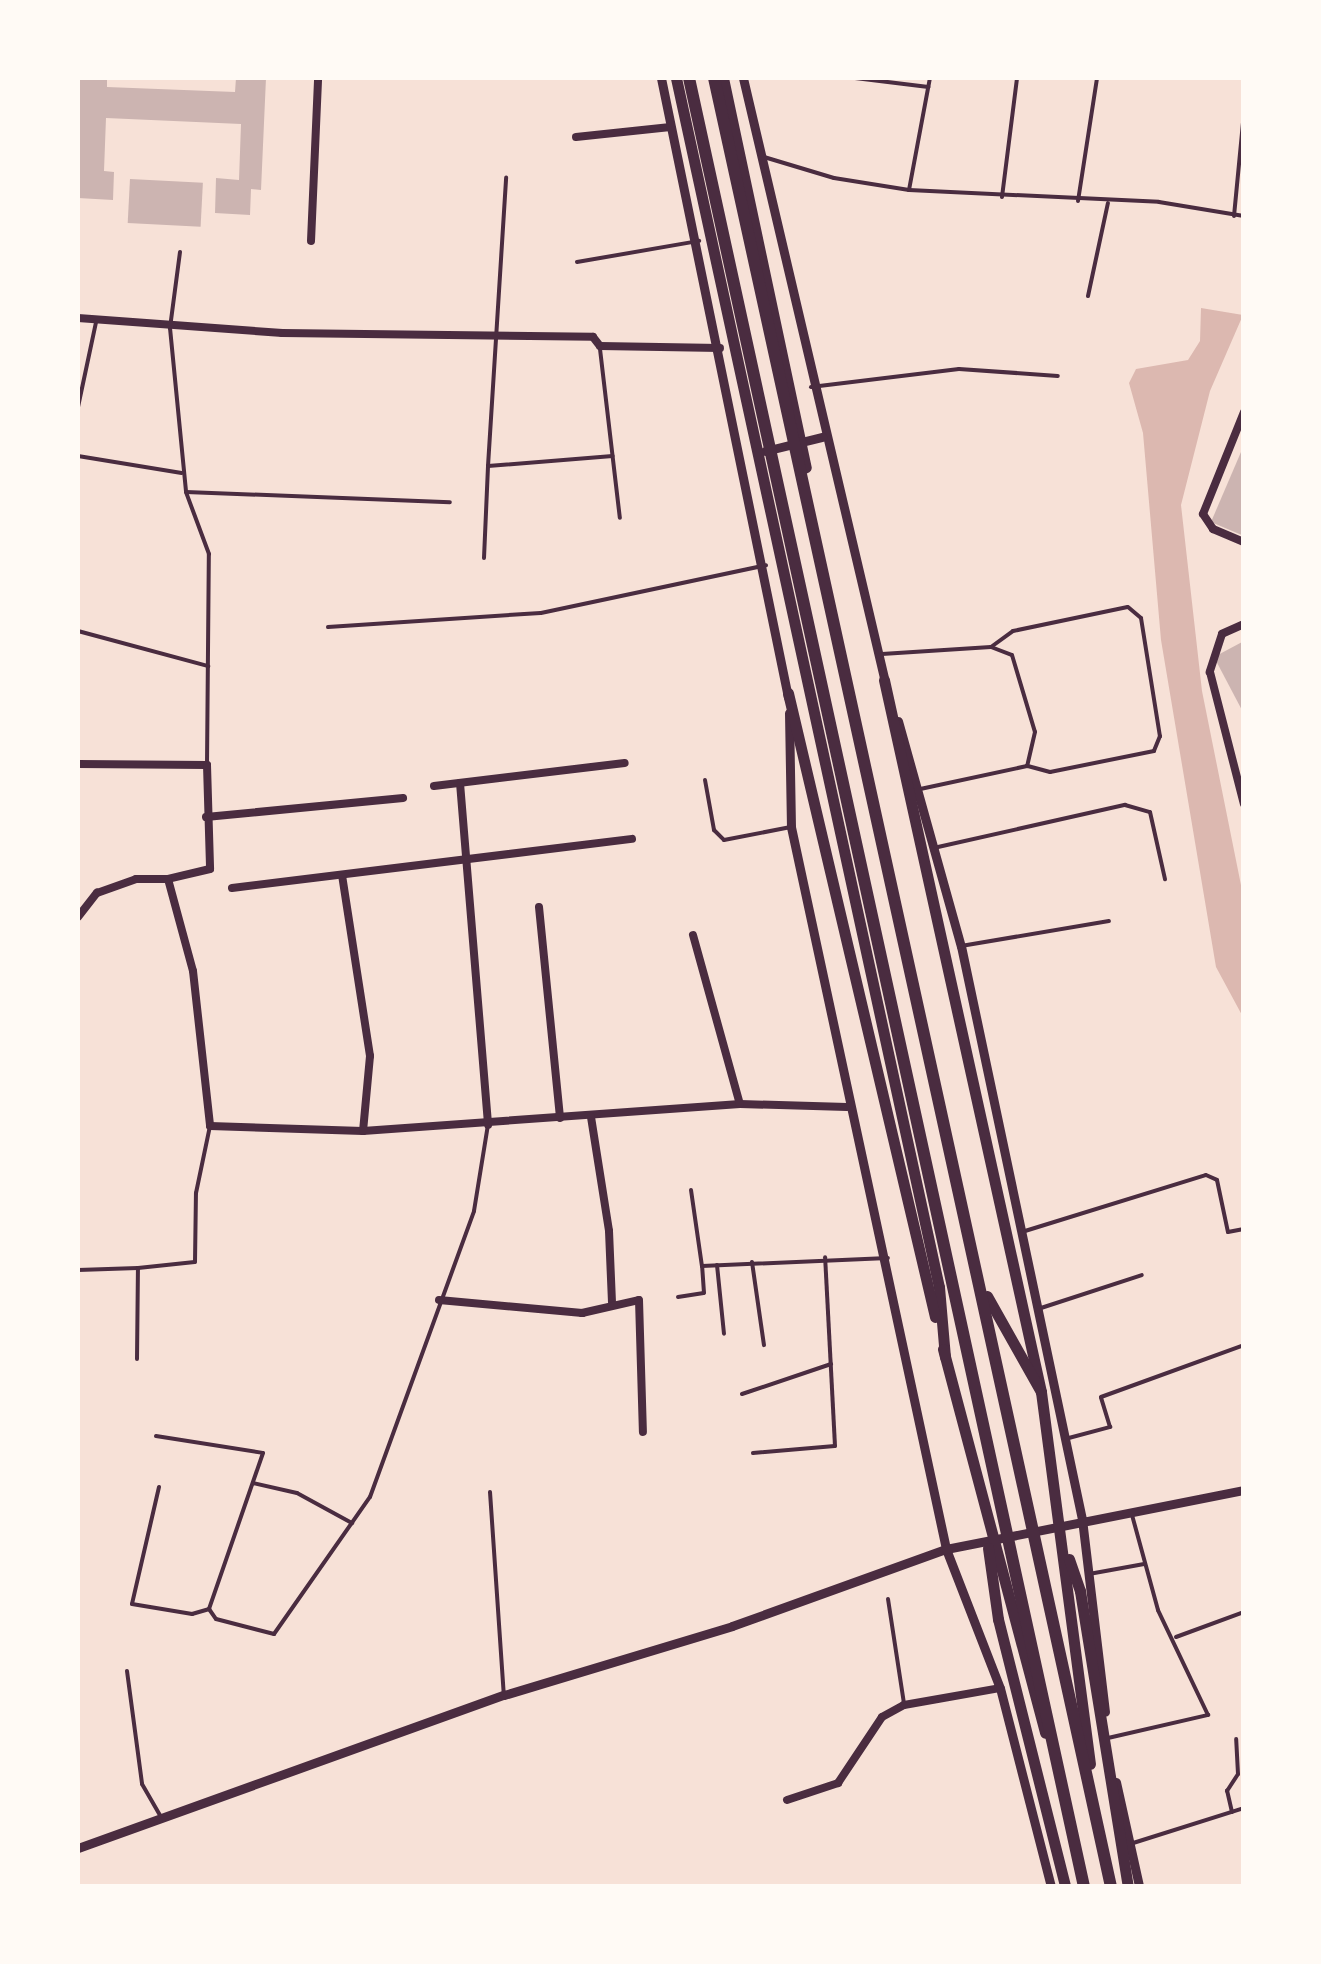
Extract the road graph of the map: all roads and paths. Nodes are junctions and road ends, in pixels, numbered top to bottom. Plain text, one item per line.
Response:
1 (318, 78) edge
2 (660, 78) edge
3 (676, 78) edge
4 (688, 78) edge
5 (714, 78) edge
6 (723, 78) edge
7 (742, 78) edge
8 (855, 78) edge
9 (930, 78) edge
10 (1017, 78) edge
11 (1098, 78) edge
12 (928, 87) junction
13 (1244, 112) edge
14 (670, 127) junction
15 (576, 137) dead end
16 (759, 156) junction
17 (506, 178) dead end
18 (909, 190) junction
19 (1002, 197) junction
20 (1077, 202) junction
21 (1108, 203) junction
22 (1234, 216) junction
23 (1244, 216) edge
24 (310, 241) dead end
25 (699, 241) junction
26 (180, 252) dead end
27 (577, 262) dead end
28 (1088, 296) dead end
29 (78, 318) edge
30 (96, 322) junction
31 (170, 328) junction
32 (496, 335) junction
33 (600, 346) junction
34 (720, 348) junction
35 (1058, 376) dead end
36 (811, 387) junction
37 (78, 407) edge
38 (1244, 412) edge
39 (822, 437) junction
40 (78, 456) edge
41 (612, 456) junction
42 (743, 456) junction
43 (488, 466) junction
44 (182, 473) junction
45 (186, 492) junction
46 (450, 502) dead end
47 (620, 518) dead end
48 (1244, 542) edge
49 (484, 558) dead end
50 (766, 565) junction
51 (1244, 624) edge
52 (328, 628) dead end
53 (78, 632) edge
54 (990, 647) junction
55 (876, 654) junction
56 (208, 666) junction
57 (884, 680) junction
58 (788, 693) junction
59 (625, 763) dead end
60 (78, 764) edge
61 (207, 764) junction
62 (1027, 766) junction
63 (705, 780) dead end
64 (460, 783) junction
65 (434, 786) dead end
66 (921, 789) junction
67 (404, 798) dead end
68 (1244, 804) edge
69 (206, 817) junction
70 (791, 827) junction
71 (632, 839) dead end
72 (938, 848) junction
73 (466, 860) junction
74 (342, 875) junction
75 (168, 879) junction
76 (1165, 880) dead end
77 (232, 888) dead end
78 (538, 907) dead end
79 (78, 918) edge
80 (1109, 921) dead end
81 (694, 934) dead end
82 (961, 946) junction
83 (740, 1104) junction
84 (848, 1106) junction
85 (560, 1118) junction
86 (591, 1118) junction
87 (488, 1125) junction
88 (210, 1126) junction
89 (363, 1131) junction
90 (691, 1190) dead end
91 (1244, 1230) edge
92 (1020, 1233) junction
93 (825, 1257) junction
94 (888, 1258) junction
95 (752, 1262) junction
96 (717, 1265) junction
97 (702, 1266) junction
98 (138, 1268) junction
99 (78, 1270) edge
100 (1142, 1274) dead end
101 (678, 1298) dead end
102 (440, 1300) junction
103 (612, 1302) junction
104 (1037, 1310) junction
105 (724, 1334) dead end
106 (764, 1345) dead end
107 (1244, 1345) edge
108 (945, 1357) junction
109 (137, 1359) dead end
110 (831, 1364) junction
111 (1041, 1392) junction
112 (742, 1394) dead end
113 (643, 1432) dead end
114 (156, 1436) dead end
115 (1064, 1439) junction
116 (754, 1453) dead end
117 (253, 1482) junction
118 (159, 1487) dead end
119 (1244, 1490) edge
120 (490, 1492) dead end
121 (980, 1494) junction
122 (1131, 1511) junction
123 (1082, 1519) junction
124 (352, 1523) junction
125 (1059, 1532) junction
126 (946, 1549) junction
127 (1144, 1564) junction
128 (1089, 1574) junction
129 (888, 1599) dead end
130 (208, 1609) junction
131 (1244, 1612) edge
132 (1176, 1637) junction
133 (127, 1670) dead end
134 (1000, 1688) junction
135 (504, 1695) junction
136 (904, 1705) junction
137 (1108, 1738) junction
138 (1236, 1739) dead end
139 (787, 1800) dead end
140 (1244, 1808) edge
141 (1232, 1812) junction
142 (164, 1821) junction
143 (1098, 1827) junction
144 (1072, 1834) junction
145 (1130, 1844) junction
146 (78, 1848) edge
147 (1051, 1886) edge
148 (1065, 1886) edge
149 (1084, 1886) edge
150 (1111, 1886) edge
151 (1128, 1886) edge
152 (1140, 1886) edge

1 - 24 street
2 - 14 street
3 - 108 main road
4 - 144 highway
5 - 143 highway
6 - 111 main road
7 - 16 street
8 - 12 lane
9 - 12 lane
10 - 19 lane
11 - 20 lane
12 - 18 lane
13 - 22 lane
14 - 15 street
14 - 25 street
16 - 18 lane
16 - 36 street
17 - 32 lane
18 - 19 lane
19 - 20 lane
20 - 21 lane
21 - 22 lane
21 - 28 lane
22 - 23 lane
25 - 27 lane
25 - 34 street
26 - 31 lane
29 - 30 street
30 - 31 street
30 - 37 lane
31 - 32 street
31 - 44 lane
32 - 33 street
32 - 43 lane
33 - 34 street
33 - 41 lane
34 - 42 street
35 - 36 lane
36 - 39 street
38 - 48 street
39 - 42 street
39 - 55 street
40 - 44 lane
41 - 43 lane
41 - 47 lane
42 - 50 street
43 - 49 lane
44 - 45 lane
45 - 46 lane
45 - 56 lane
50 - 52 lane
50 - 58 street
51 - 68 street
53 - 56 lane
54 - 55 lane
54 - 62 lane
54 - 62 lane
55 - 57 street
56 - 61 lane
57 - 66 street
57 - 111 main road
58 - 70 street
58 - 108 main road
59 - 64 street
60 - 61 street
61 - 69 street
62 - 66 lane
63 - 70 lane
64 - 65 street
64 - 73 street
66 - 72 street
67 - 69 street
69 - 75 street
70 - 84 street
71 - 73 street
72 - 76 lane
72 - 82 street
73 - 74 street
73 - 87 street
74 - 77 street
74 - 89 street
75 - 79 street
75 - 88 street
78 - 85 street
80 - 82 lane
81 - 83 street
82 - 92 street
83 - 84 street
83 - 86 street
84 - 94 street
85 - 86 street
85 - 87 street
86 - 103 street
87 - 89 street
87 - 102 lane
88 - 89 street
88 - 98 lane
90 - 97 lane
91 - 92 lane
92 - 104 street
93 - 94 lane
93 - 95 lane
93 - 110 lane
94 - 126 street
95 - 96 lane
95 - 106 lane
96 - 97 lane
96 - 105 lane
97 - 101 lane
98 - 99 lane
98 - 109 lane
100 - 104 lane
102 - 103 street
102 - 124 lane
103 - 113 street
104 - 115 street
107 - 115 lane
108 - 121 main road
110 - 112 lane
110 - 116 lane
111 - 125 main road
114 - 117 lane
115 - 123 street
117 - 124 lane
117 - 130 lane
118 - 130 lane
119 - 122 street
120 - 135 lane
121 - 144 main road
121 - 148 main road
122 - 123 street
122 - 127 lane
123 - 126 street
123 - 128 street
124 - 130 lane
125 - 143 main road
125 - 151 main road
126 - 134 street
126 - 135 street
127 - 128 lane
127 - 132 lane
128 - 137 street
129 - 136 lane
131 - 132 lane
132 - 137 lane
133 - 142 lane
134 - 136 street
134 - 147 street
135 - 142 street
136 - 139 street
137 - 145 street
138 - 141 lane
140 - 141 lane
141 - 145 lane
142 - 146 street
143 - 150 highway
144 - 149 highway
145 - 152 street

